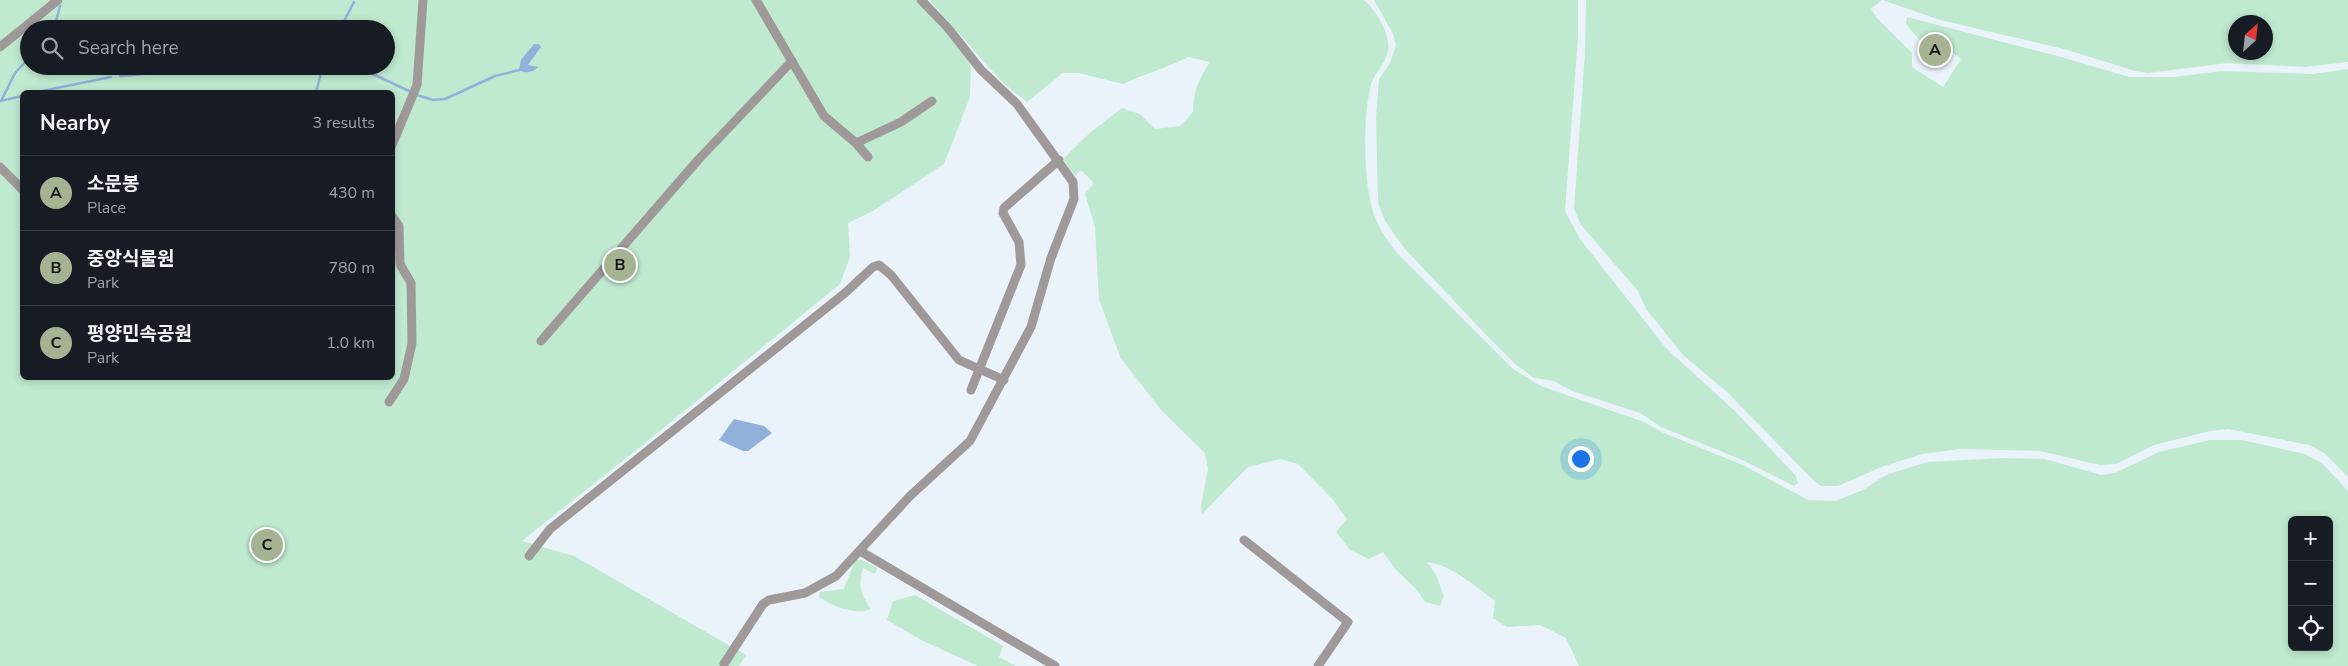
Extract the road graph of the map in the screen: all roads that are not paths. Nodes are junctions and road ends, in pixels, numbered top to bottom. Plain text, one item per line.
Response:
1 (58, 0) edge
2 (423, 0) edge
3 (756, 0) edge
4 (921, 0) edge
5 (33, 20) edge
6 (20, 31) edge
7 (0, 47) edge
8 (792, 61) junction
9 (932, 101) dead end
10 (395, 138) edge
11 (856, 143) junction
12 (868, 157) dead end
13 (1059, 160) junction
14 (0, 168) edge
15 (20, 186) edge
16 (395, 220) edge
17 (396, 240) edge
18 (541, 340) dead end
19 (979, 369) junction
20 (1004, 380) junction
21 (970, 390) dead end
22 (389, 402) dead end
23 (1244, 540) dead end
24 (860, 551) junction
25 (529, 556) dead end
26 (724, 664) dead end
27 (1056, 666) edge
28 (1318, 666) edge

1 - 5 street
2 - 10 street
3 - 8 street
4 - 13 street
6 - 7 street
8 - 11 street
8 - 18 street
9 - 11 street
11 - 12 street
13 - 19 street
13 - 20 street
14 - 15 street
16 - 17 street
17 - 22 street
19 - 20 street
19 - 21 street
19 - 25 street
20 - 24 street
23 - 28 street
24 - 26 street
24 - 27 street

